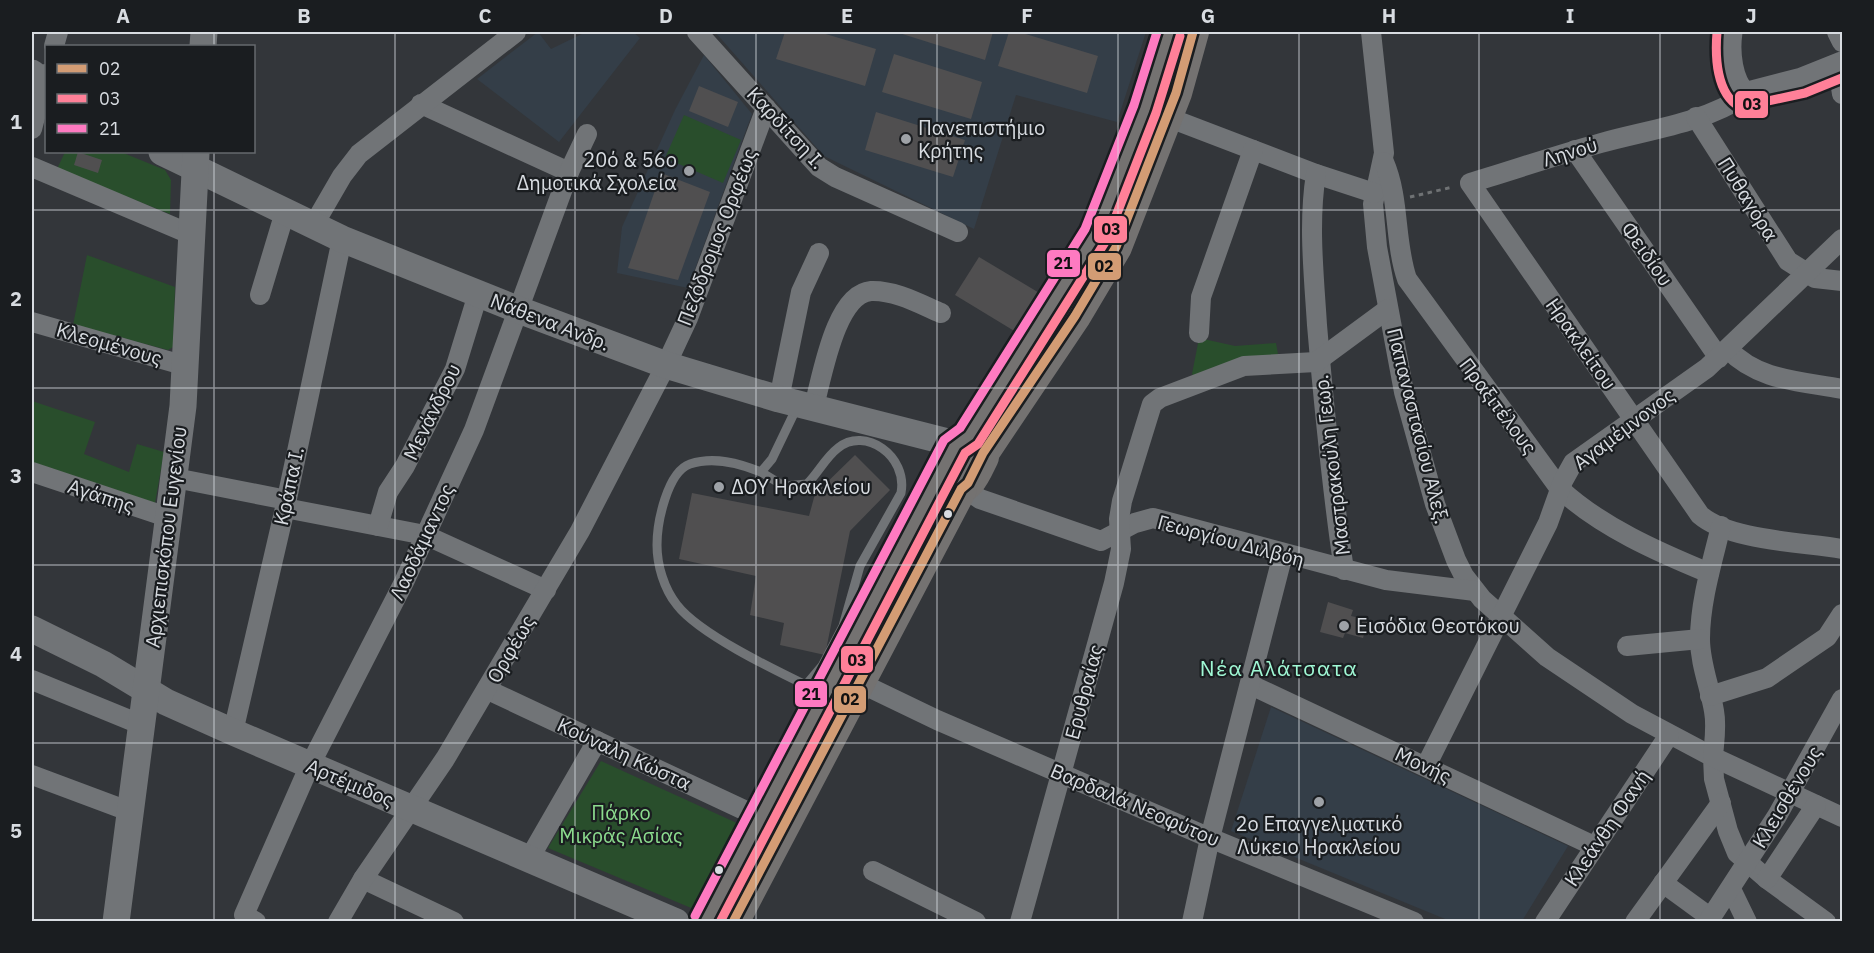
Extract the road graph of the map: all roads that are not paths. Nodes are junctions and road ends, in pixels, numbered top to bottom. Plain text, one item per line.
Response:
1 (516, 32) edge
2 (697, 32) edge
3 (1169, 32) edge
4 (1193, 32) edge
5 (1371, 32) edge
6 (1729, 32) edge
7 (1838, 32) edge
8 (1841, 58) edge
9 (42, 78) edge
10 (1842, 94) edge
11 (1744, 96) junction
12 (421, 104) junction
13 (766, 108) junction
14 (1167, 117) junction
15 (1696, 117) junction
16 (32, 129) edge
17 (587, 134) dead end
18 (1253, 150) junction
19 (1575, 150) junction
20 (166, 153) edge
21 (195, 160) edge
22 (1384, 162) junction
23 (32, 167) edge
24 (569, 172) junction
25 (1316, 174) junction
26 (1470, 183) joint
27 (1374, 193) junction
28 (285, 212) junction
29 (313, 225) junction
30 (958, 232) dead end
31 (190, 234) junction
32 (342, 238) junction
33 (1842, 239) edge
34 (819, 253) dead end
35 (1808, 273) junction
36 (1842, 281) edge
37 (478, 294) junction
38 (260, 295) dead end
39 (1388, 309) junction
40 (519, 310) junction
41 (941, 313) dead end
42 (32, 322) edge
43 (1199, 333) dead end
44 (1724, 354) junction
45 (1320, 359) junction
46 (666, 365) junction
47 (186, 366) junction
48 (1842, 389) edge
49 (797, 403) junction
50 (1633, 419) junction
51 (969, 445) junction
52 (32, 472) edge
53 (761, 472) junction
54 (175, 478) junction
55 (956, 483) junction
56 (1560, 489) junction
57 (286, 504) junction
58 (170, 518) junction
59 (378, 526) junction
60 (1720, 526) junction
61 (1120, 532) junction
62 (425, 535) junction
63 (1842, 549) edge
64 (1282, 554) junction
65 (1344, 570) junction
66 (1709, 573) junction
67 (546, 590) junction
68 (1475, 591) junction
69 (1842, 614) edge
70 (1500, 616) junction
71 (32, 628) edge
72 (1700, 639) junction
73 (1627, 646) dead end
74 (32, 680) edge
75 (858, 682) junction
76 (1251, 685) junction
77 (488, 690) junction
78 (816, 690) junction
79 (146, 691) junction
80 (1710, 696) junction
81 (1842, 699) edge
82 (142, 725) junction
83 (232, 732) junction
84 (1669, 735) junction
85 (597, 741) junction
86 (1713, 757) junction
87 (309, 766) junction
88 (1426, 766) junction
89 (1062, 774) junction
90 (32, 775) edge
91 (1790, 793) junction
92 (1721, 803) junction
93 (1816, 805) junction
94 (412, 810) junction
95 (131, 812) junction
96 (1842, 817) edge
97 (761, 818) junction
98 (1210, 838) junction
99 (1594, 846) junction
100 (529, 859) junction
101 (1747, 863) junction
102 (873, 871) dead end
103 (363, 879) junction
104 (1767, 879) junction
105 (1663, 883) junction
106 (1731, 889) junction
107 (1710, 920) edge
108 (116, 921) edge
109 (256, 921) edge
110 (339, 921) edge
111 (454, 921) edge
112 (676, 921) edge
113 (706, 921) edge
114 (721, 921) edge
115 (733, 921) edge
116 (976, 921) edge
117 (1020, 921) edge
118 (1192, 921) edge
119 (1414, 921) edge
120 (1545, 921) edge
121 (1635, 921) edge
122 (1747, 921) edge
123 (1826, 921) edge

1 - 12 street
2 - 13 street, Καρδίτση Ι.
3 - 51 main road
4 - 14 main road
5 - 22 street, Παπαναστασίου Αλεξ.
6 - 11 street
7 - 8 street
8 - 10 street
8 - 11 street
9 - 16 street
11 - 15 street, Ληνού
12 - 24 street
12 - 29 street
13 - 30 street, Καρδίτση Ι.
13 - 46 street, Πεζόδρομος Ορφέως
14 - 18 street
14 - 51 main road
15 - 19 street, Ληνού
15 - 35 street, Πυθαγόρα
17 - 24 street, Λαοδάμαντος
18 - 25 street
18 - 43 street
19 - 26 street, Ληνού
19 - 44 street, Φειδίου
20 - 21 street, Νάθενα Ανδρ.
21 - 28 street, Νάθενα Ανδρ.
21 - 31 street, Αρχιεπισκόπου Ευγενίου
22 - 27 street, Παπαναστασίου Αλεξ.
22 - 56 street, Πραξιτέλους
23 - 31 street
24 - 40 street, Λαοδάμαντος
25 - 27 street
25 - 45 street, Μαστρακούλη Γεωρ.
26 - 50 street, Ηρακλείτου
27 - 39 street, Παπαναστασίου Αλεξ.
28 - 29 street, Νάθενα Ανδρ.
28 - 38 street
29 - 32 street, Νάθενα Ανδρ.
31 - 47 street, Αρχιεπισκόπου Ευγενίου
32 - 37 street, Νάθενα Ανδρ.
32 - 57 street, Κράπα Ι.
33 - 35 street, Αγαμέμνονος
34 - 49 street
35 - 36 street
35 - 44 street, Αγαμέμνονος
37 - 40 street, Νάθενα Ανδρ.
37 - 59 street, Μενάνδρου
39 - 45 street, Μαστρακούλη Γεωρ.
39 - 68 street, Παπαναστασίου Αλεξ.
40 - 46 street, Νάθενα Ανδρ.
40 - 62 street, Λαοδάμαντος
41 - 49 street
42 - 47 street, Κλεομένους
44 - 48 street, Φειδίου
44 - 50 street, Αγαμέμνονος
45 - 61 street, Μαστρακούλη Γεωρ.
45 - 65 street, Μαστρακούλη Γεωρ.
46 - 49 street, Νάθενα Ανδρ.
46 - 67 street, Ορφέως
47 - 54 street, Αρχιεπισκόπου Ευγενίου
49 - 51 street, Νάθενα Ανδρ.
49 - 53 lane
50 - 56 street, Αγαμέμνονος
50 - 60 street, Ηρακλείτου
51 - 55 main road
52 - 58 street, Αγάπης
53 - 78 lane
53 - 78 lane
54 - 57 street
54 - 58 street, Αρχιεπισκόπου Ευγενίου
55 - 61 street, Γεωργίου Διλβόη
55 - 75 main road
55 - 78 main road
56 - 66 street, Πραξιτέλους
56 - 70 street, Αγαμέμνονος
57 - 59 street
57 - 83 street, Κράπα Ι.
58 - 79 street, Αρχιεπισκόπου Ευγενίου
59 - 62 street
60 - 63 street
60 - 66 street
61 - 64 street, Γεωργίου Διλβόη
61 - 89 street, Ερυθραίας
62 - 67 street
62 - 87 street, Λαοδάμαντος
64 - 65 street, Γεωργίου Διλβόη
64 - 76 street
65 - 68 street, Γεωργίου Διλβόη
66 - 72 street
67 - 77 street, Ορφέως
68 - 70 street, Παπαναστασίου Αλεξ.
69 - 80 street
70 - 84 street, Παπαναστασίου Αλεξ.
70 - 88 street, Αγαμέμνονος
71 - 79 street, Αρτέμιδος
72 - 73 street
72 - 80 street
74 - 82 street
75 - 89 street, Βαρδαλά Νεοφύτου
75 - 115 main road
76 - 88 street, Μονής
76 - 98 street
77 - 85 street, Κούναλη Κώστα
77 - 94 street, Ορφέως
78 - 97 main road
79 - 82 street, Αρχιεπισκόπου Ευγενίου
79 - 83 street, Αρτέμιδος
80 - 86 street
81 - 91 street, Κλεισθένους
82 - 95 street, Αρχιεπισκόπου Ευγενίου
83 - 87 street, Αρτέμιδος
84 - 86 street, Παπαναστασίου Αλεξ.
84 - 99 street, Κλεάνθη Φανή
85 - 97 street, Κούναλη Κώστα
85 - 100 street
86 - 91 street, Παπαναστασίου Αλεξ.
86 - 92 street
87 - 94 street, Αρτέμιδος
87 - 109 street, Λαοδάμαντος
88 - 99 street, Μονής
89 - 98 street, Βαρδαλά Νεοφύτου
89 - 117 street, Ερυθραίας
90 - 95 street
91 - 93 street, Παπαναστασίου Αλεξ.
91 - 101 street, Κλεισθένους
92 - 101 street
92 - 105 street
93 - 96 street, Παπαναστασίου Αλεξ.
93 - 104 street
94 - 100 street, Αρτέμιδος
94 - 103 street, Ορφέως
95 - 108 street, Αρχιεπισκόπου Ευγενίου
97 - 113 main road
98 - 118 street
98 - 119 street, Βαρδαλά Νεοφύτου
99 - 120 street, Κλεάνθη Φανή
100 - 112 street, Αρτέμιδος
101 - 104 street
101 - 106 street, Κλεισθένους
102 - 116 street
103 - 110 street, Ορφέως
103 - 111 street
104 - 123 street
105 - 107 street
105 - 121 street
106 - 107 street, Κλεισθένους
106 - 122 street
113 - 114 main road

